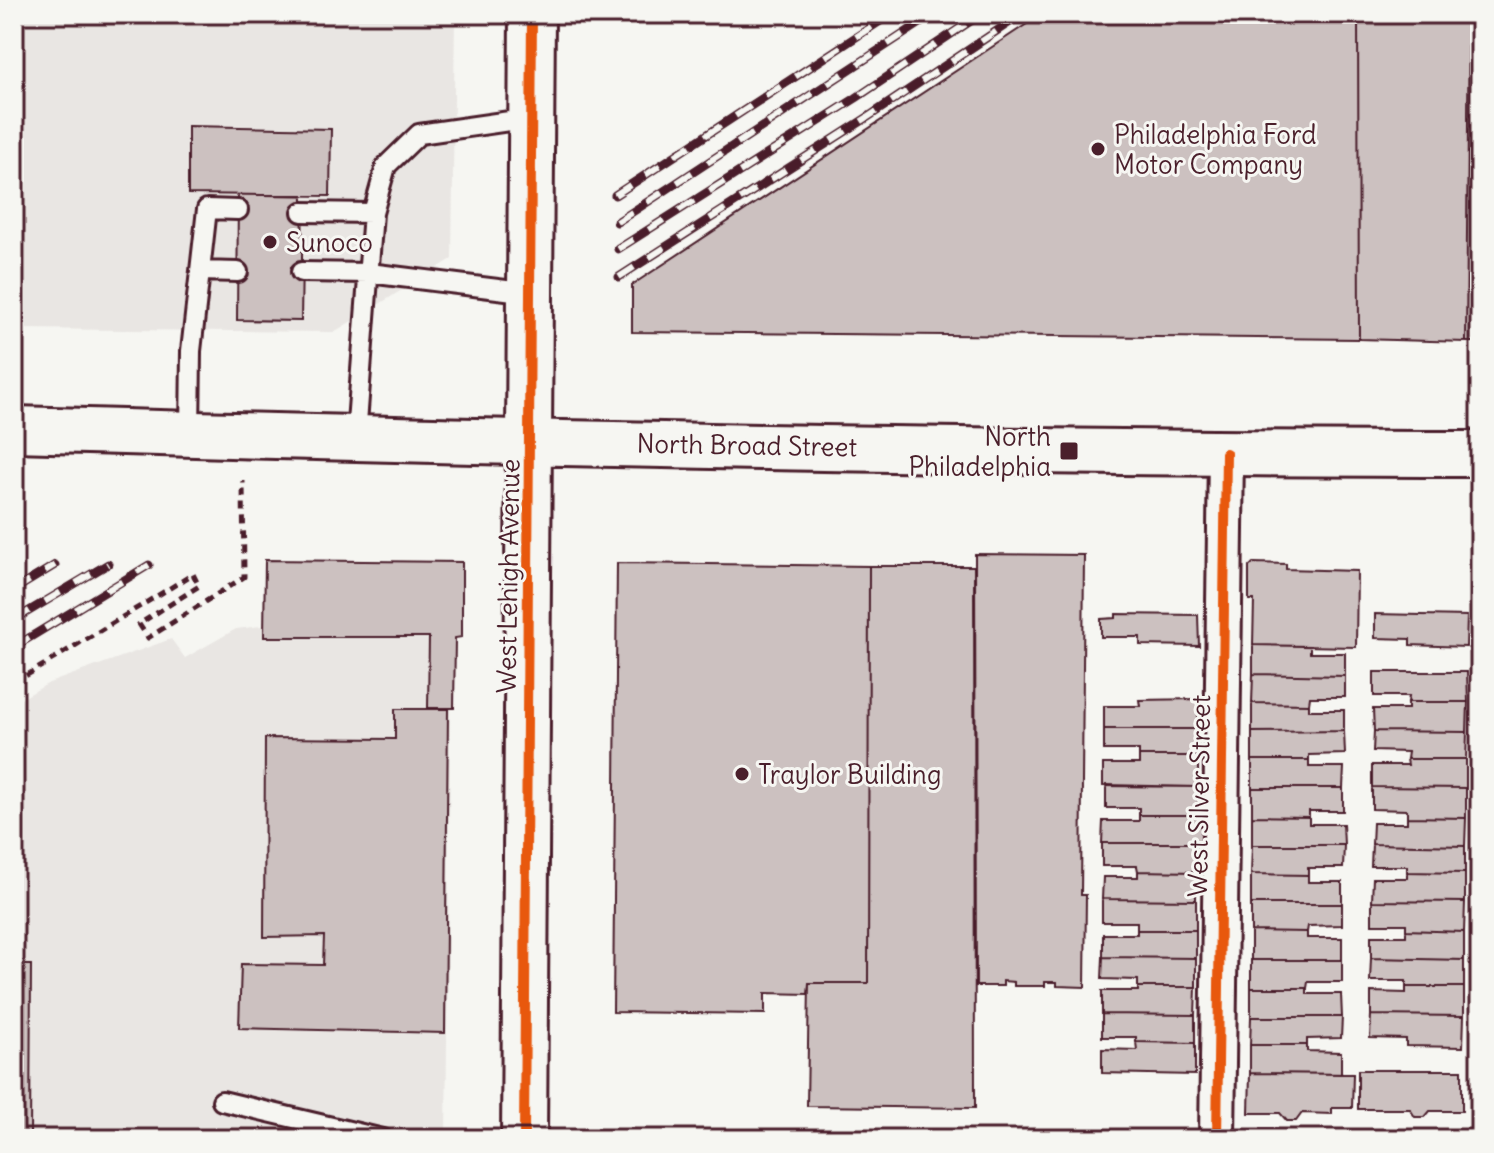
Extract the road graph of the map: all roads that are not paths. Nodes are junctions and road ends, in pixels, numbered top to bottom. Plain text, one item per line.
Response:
1 (532, 14) edge
2 (531, 118) junction
3 (238, 210) dead end
4 (302, 212) dead end
5 (373, 213) junction
6 (200, 271) junction
7 (238, 272) dead end
8 (301, 272) dead end
9 (369, 273) junction
10 (530, 293) junction
11 (14, 429) edge
12 (190, 434) junction
13 (356, 436) junction
14 (531, 442) junction
15 (1226, 453) junction
16 (1480, 454) edge
17 (222, 1101) dead end
18 (383, 1139) edge
19 (524, 1139) edge
20 (1217, 1139) edge

1 - 2 main road, West Lehigh Avenue
2 - 5 lane
2 - 10 main road, West Lehigh Avenue
3 - 6 lane
4 - 5 lane
5 - 9 lane
6 - 7 lane
6 - 12 lane
8 - 9 lane
9 - 10 lane
9 - 13 lane
10 - 14 main road, West Lehigh Avenue
11 - 12 main road, North Broad Street
12 - 13 main road, North Broad Street
13 - 14 main road, North Broad Street
14 - 15 main road, North Broad Street
14 - 19 main road, West Lehigh Avenue
15 - 16 main road, North Broad Street
15 - 20 street, West Silver Street
17 - 18 lane

